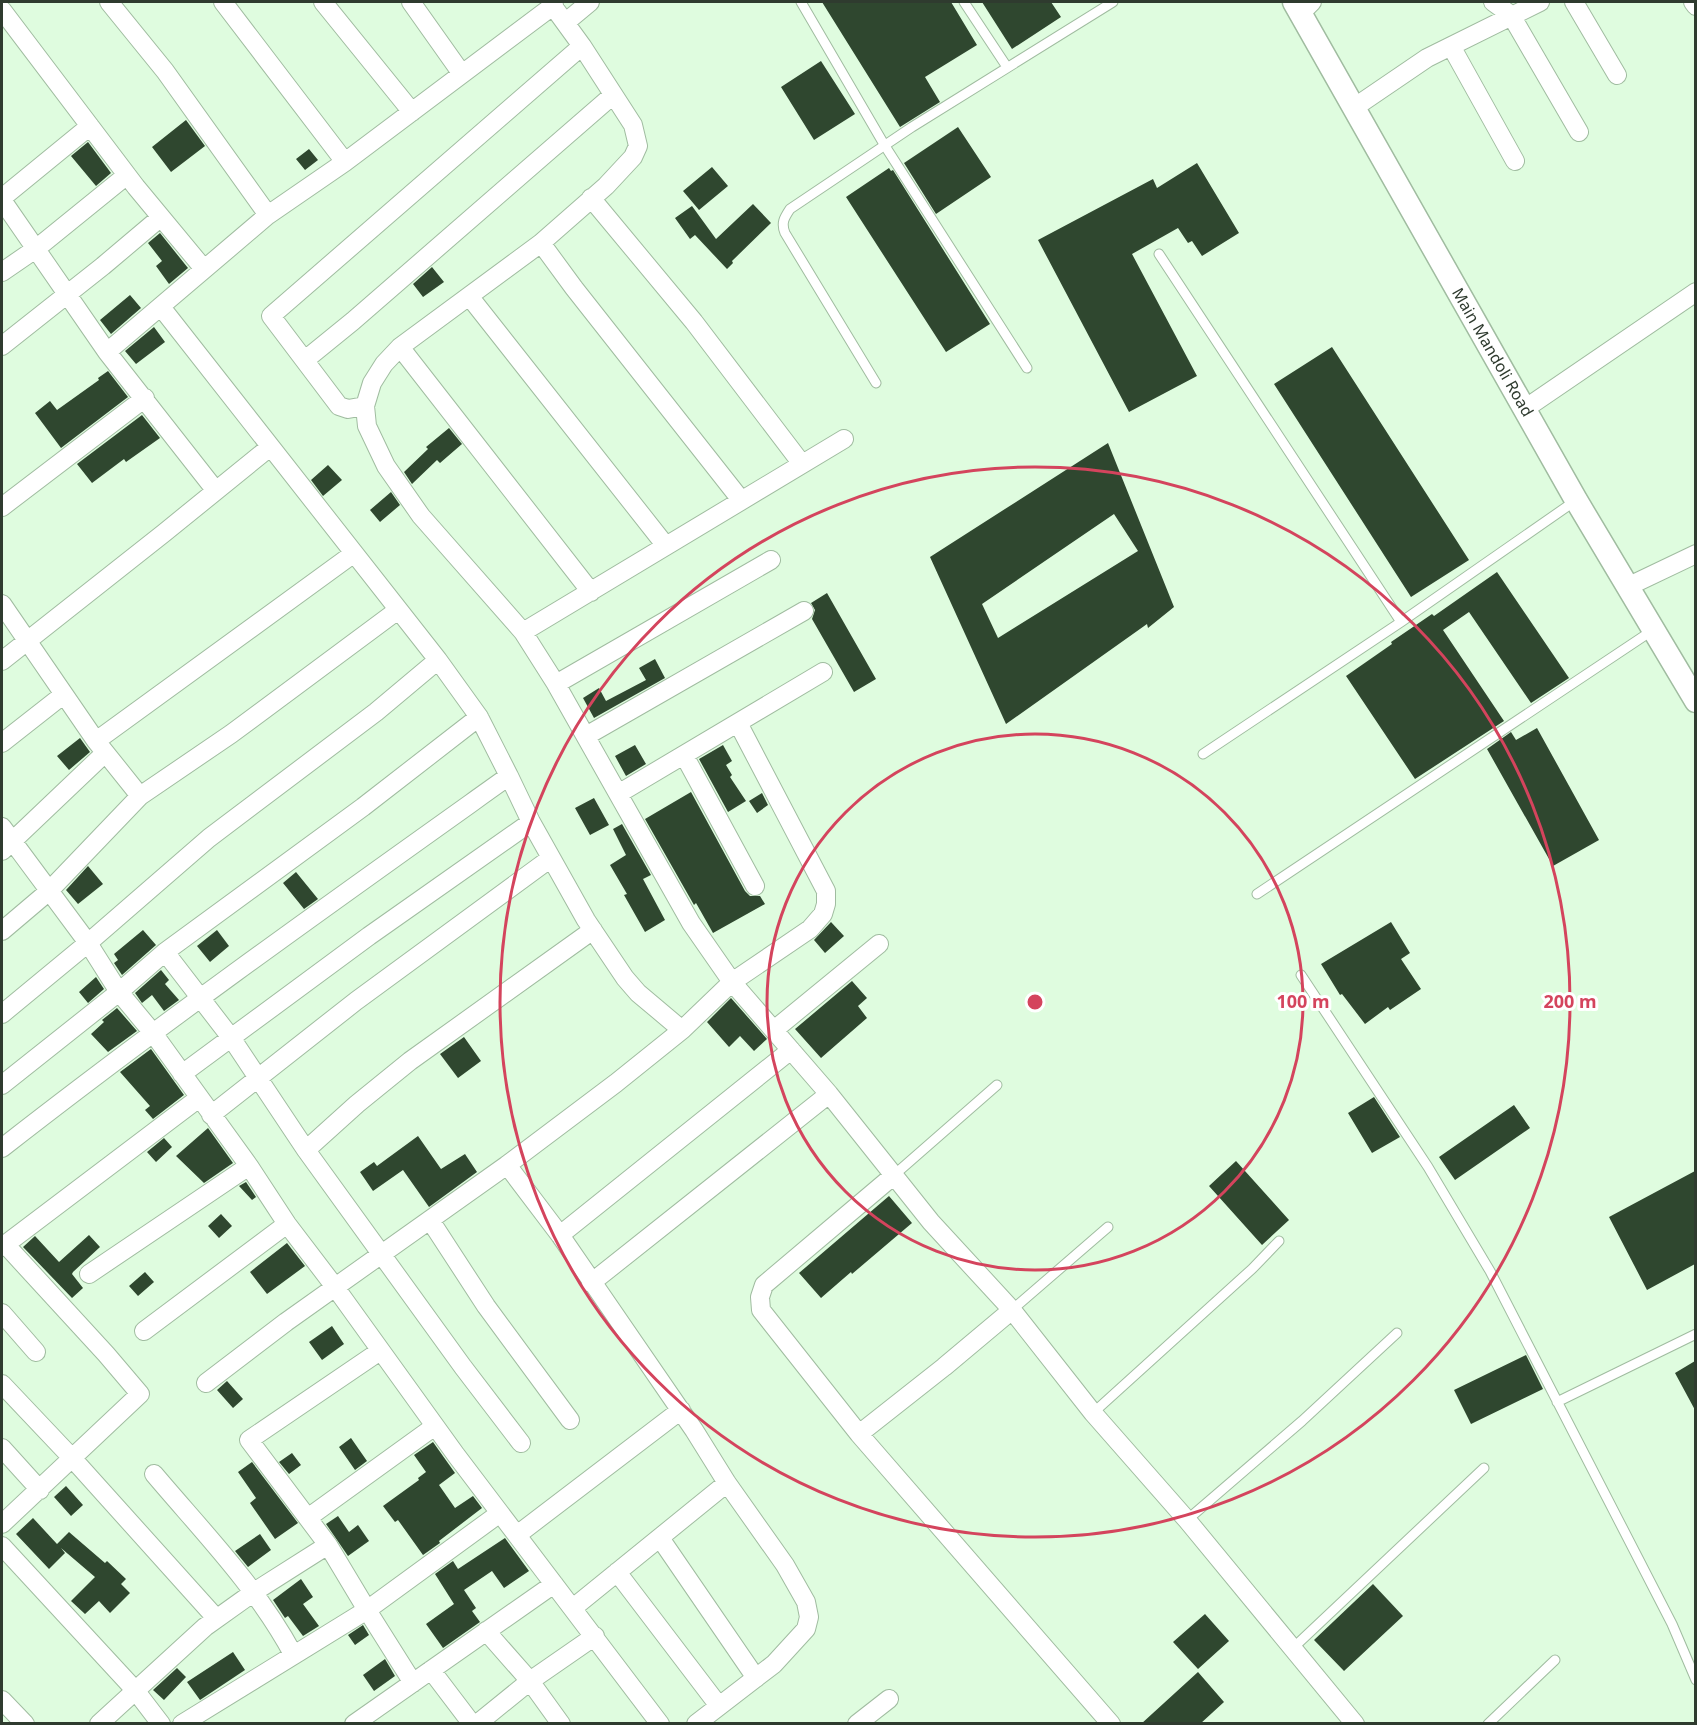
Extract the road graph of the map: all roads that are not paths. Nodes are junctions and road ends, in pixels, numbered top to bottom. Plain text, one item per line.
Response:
1 (109, 2) edge
2 (223, 2) edge
3 (323, 2) edge
4 (411, 2) edge
5 (590, 2) edge
6 (801, 2) edge
7 (964, 2) edge
8 (1113, 2) edge
9 (1493, 2) edge
10 (1540, 2) edge
11 (1574, 2) edge
12 (1693, 2) edge
13 (552, 3) edge
14 (1303, 5) edge
15 (1695, 6) edge
16 (2, 10) edge
17 (1510, 15) junction
18 (566, 22) junction
19 (582, 46) junction
20 (1451, 46) junction
21 (1007, 67) junction
22 (462, 74) junction
23 (1617, 75) dead end
24 (613, 95) junction
25 (1355, 107) junction
26 (412, 112) junction
27 (90, 126) junction
28 (1579, 132) dead end
29 (885, 146) junction
30 (1515, 161) dead end
31 (345, 162) junction
32 (128, 175) junction
33 (591, 198) junction
34 (2, 199) edge
35 (268, 216) junction
36 (161, 217) junction
37 (541, 243) junction
38 (37, 248) junction
39 (1159, 254) dead end
40 (204, 269) junction
41 (2, 272) edge
42 (1695, 292) edge
43 (67, 294) junction
44 (469, 296) junction
45 (161, 307) junction
46 (2, 346) edge
47 (400, 347) junction
48 (107, 351) junction
49 (305, 360) junction
50 (1027, 368) dead end
51 (876, 383) dead end
52 (145, 398) junction
53 (365, 406) junction
54 (1526, 408) junction
55 (844, 439) dead end
56 (270, 447) junction
57 (802, 464) junction
58 (216, 491) junction
59 (741, 500) junction
60 (1576, 500) junction
61 (2, 507) edge
62 (666, 546) junction
63 (353, 554) junction
64 (1695, 554) edge
65 (771, 560) dead end
66 (1629, 586) junction
67 (591, 591) junction
68 (2, 604) edge
69 (398, 610) junction
70 (804, 611) dead end
71 (1401, 622) junction
72 (1653, 630) junction
73 (523, 632) junction
74 (26, 640) junction
75 (438, 660) junction
76 (2, 661) edge
77 (824, 672) dead end
78 (556, 684) junction
79 (63, 694) junction
80 (1695, 701) edge
81 (479, 717) junction
82 (738, 723) junction
83 (586, 736) junction
84 (2, 743) edge
85 (100, 747) junction
86 (1203, 754) dead end
87 (684, 755) junction
88 (510, 776) junction
89 (618, 794) junction
90 (140, 796) junction
91 (531, 822) junction
92 (2, 827) edge
93 (7, 846) edge
94 (551, 858) junction
95 (755, 886) dead end
96 (48, 892) junction
97 (1257, 894) dead end
98 (593, 930) junction
99 (2, 931) edge
100 (88, 943) junction
101 (879, 945) dead end
102 (165, 952) junction
103 (1301, 975) dead end
104 (732, 982) junction
105 (119, 992) junction
106 (200, 998) junction
107 (2, 1014) edge
108 (682, 1030) junction
109 (774, 1030) junction
110 (153, 1033) junction
111 (232, 1039) junction
112 (791, 1050) junction
113 (182, 1074) junction
114 (257, 1077) junction
115 (2, 1085) edge
116 (997, 1085) dead end
117 (829, 1094) junction
118 (199, 1098) junction
119 (211, 1115) junction
120 (2, 1148) edge
121 (306, 1150) junction
122 (507, 1165) junction
123 (249, 1166) junction
124 (893, 1176) junction
125 (430, 1220) junction
126 (287, 1224) junction
127 (1108, 1227) dead end
128 (560, 1235) junction
129 (1279, 1241) dead end
130 (3, 1245) edge
131 (382, 1254) junction
132 (89, 1274) dead end
133 (591, 1283) junction
134 (335, 1287) junction
135 (1012, 1310) junction
136 (2, 1313) edge
137 (144, 1331) dead end
138 (1397, 1333) dead end
139 (1695, 1334) edge
140 (380, 1351) junction
141 (36, 1352) dead end
142 (206, 1383) dead end
143 (2, 1384) edge
144 (1557, 1402) junction
145 (681, 1410) junction
146 (1093, 1413) junction
147 (570, 1420) dead end
148 (435, 1426) junction
149 (859, 1434) junction
150 (521, 1443) dead end
151 (2, 1448) edge
152 (73, 1459) junction
153 (1484, 1468) dead end
154 (154, 1474) dead end
155 (727, 1483) junction
156 (40, 1490) junction
157 (500, 1513) junction
158 (309, 1517) junction
159 (1187, 1520) junction
160 (2, 1524) edge
161 (516, 1534) junction
162 (660, 1538) junction
163 (328, 1545) junction
164 (2, 1546) edge
165 (617, 1572) junction
166 (554, 1584) junction
167 (254, 1592) junction
168 (573, 1608) junction
169 (368, 1610) junction
170 (216, 1618) junction
171 (486, 1631) junction
172 (595, 1636) junction
173 (1292, 1649) junction
174 (293, 1654) junction
175 (1555, 1660) dead end
176 (431, 1670) junction
177 (756, 1678) junction
178 (1695, 1680) edge
179 (530, 1681) junction
180 (413, 1683) junction
181 (135, 1690) junction
182 (889, 1699) dead end
183 (2, 1700) edge
184 (719, 1706) junction
185 (25, 1724) edge
186 (99, 1724) edge
187 (161, 1724) edge
188 (182, 1724) edge
189 (354, 1724) edge
190 (472, 1724) edge
191 (477, 1724) edge
192 (561, 1724) edge
193 (660, 1724) edge
194 (696, 1724) edge
195 (857, 1724) edge
196 (1111, 1724) edge
197 (1355, 1724) edge
198 (1488, 1724) edge

1 - 35 street
2 - 31 street
3 - 26 street
4 - 22 street
5 - 18 street
6 - 29 lane
7 - 21 lane
8 - 21 lane
9 - 17 street
10 - 17 street
11 - 23 street
12 - 15 street
13 - 18 street
13 - 22 street
14 - 25 street, Main Mandoli Road
16 - 27 street
17 - 20 street
17 - 28 street
18 - 19 street
19 - 24 street
19 - 49 street
20 - 25 street
20 - 30 street
21 - 29 lane
22 - 26 street
24 - 33 street
24 - 49 street
25 - 54 street, Main Mandoli Road
26 - 31 street
27 - 32 street
27 - 34 street
29 - 50 lane
29 - 51 lane
31 - 35 street
32 - 36 street
32 - 38 street
33 - 37 street
33 - 57 street
34 - 38 street
35 - 40 street
36 - 40 street
36 - 43 street
37 - 44 street
37 - 59 street
38 - 41 street
38 - 43 street
39 - 71 lane
40 - 45 street
42 - 54 street
43 - 46 street
43 - 48 street
44 - 47 street
44 - 62 street
45 - 48 street
45 - 56 street
47 - 53 street
47 - 67 street
48 - 52 street
49 - 53 street
52 - 58 street
52 - 61 street
53 - 73 street
54 - 60 street, Main Mandoli Road
55 - 57 street
56 - 58 street
56 - 63 street
57 - 59 street
58 - 74 street
59 - 62 street
60 - 66 street, Main Mandoli Road
60 - 71 lane
62 - 67 street
63 - 69 street
63 - 85 street
64 - 66 street
65 - 78 street
66 - 72 street, Main Mandoli Road
67 - 73 street
68 - 74 street
69 - 75 street
69 - 90 street
70 - 83 street
71 - 86 lane
72 - 80 street, Main Mandoli Road
72 - 97 lane
73 - 78 street
74 - 76 street
74 - 79 street
75 - 81 street
75 - 100 street
77 - 82 street
78 - 83 street
79 - 84 street
79 - 85 street
81 - 88 street
81 - 102 street
82 - 87 street
82 - 104 street
83 - 89 street
85 - 90 street
85 - 93 street
87 - 89 street
87 - 95 street
88 - 91 street
88 - 106 street
89 - 104 street
90 - 96 street
91 - 94 street
91 - 111 street
92 - 93 street
93 - 96 street
94 - 98 street
94 - 114 street
96 - 99 street
96 - 100 street
98 - 108 street
98 - 121 street
100 - 105 street
100 - 107 street
101 - 109 street
102 - 105 street
102 - 106 street
103 - 144 lane
104 - 108 street
104 - 109 street
105 - 110 street
105 - 115 street
106 - 110 street
106 - 111 street
108 - 122 street
109 - 112 street
110 - 113 street
110 - 120 street
111 - 113 street
111 - 114 street
112 - 117 street
112 - 128 street
113 - 118 street
114 - 119 street
114 - 121 street
116 - 124 lane
117 - 124 street
117 - 133 street
118 - 119 street
118 - 130 street
119 - 123 street
121 - 131 street
122 - 125 street
122 - 128 street
123 - 126 street
123 - 132 street
124 - 135 street
124 - 149 street
125 - 131 street
125 - 147 street
126 - 134 street
126 - 137 street
127 - 135 lane
128 - 133 street
129 - 146 lane
130 - 152 street
131 - 134 street
131 - 150 street
133 - 145 street
134 - 140 street
134 - 142 street
135 - 146 street
135 - 149 street
136 - 141 street
138 - 159 lane
139 - 144 lane
140 - 148 street
140 - 158 street
143 - 152 street
144 - 178 lane
145 - 155 street
145 - 161 street
146 - 159 street
148 - 157 street
148 - 158 street
149 - 196 street
151 - 156 street
152 - 156 street
152 - 170 street
153 - 173 lane
154 - 167 street
155 - 162 street
155 - 177 street
156 - 160 street
157 - 161 street
157 - 169 street
158 - 163 street
159 - 173 street
161 - 166 street
162 - 165 street
162 - 177 street
163 - 167 street
163 - 169 street
164 - 181 street
165 - 168 street
165 - 184 street
166 - 168 street
166 - 171 street
167 - 170 street
167 - 174 street
168 - 172 street
169 - 174 street
169 - 180 street
170 - 181 street
171 - 176 street
171 - 179 street
172 - 179 street
172 - 193 street
173 - 197 street
174 - 188 street
175 - 198 lane
176 - 180 street
176 - 190 street
177 - 184 street
179 - 191 street
179 - 192 street
180 - 189 street
181 - 186 street
181 - 187 street
182 - 195 street
183 - 185 street
184 - 194 street

